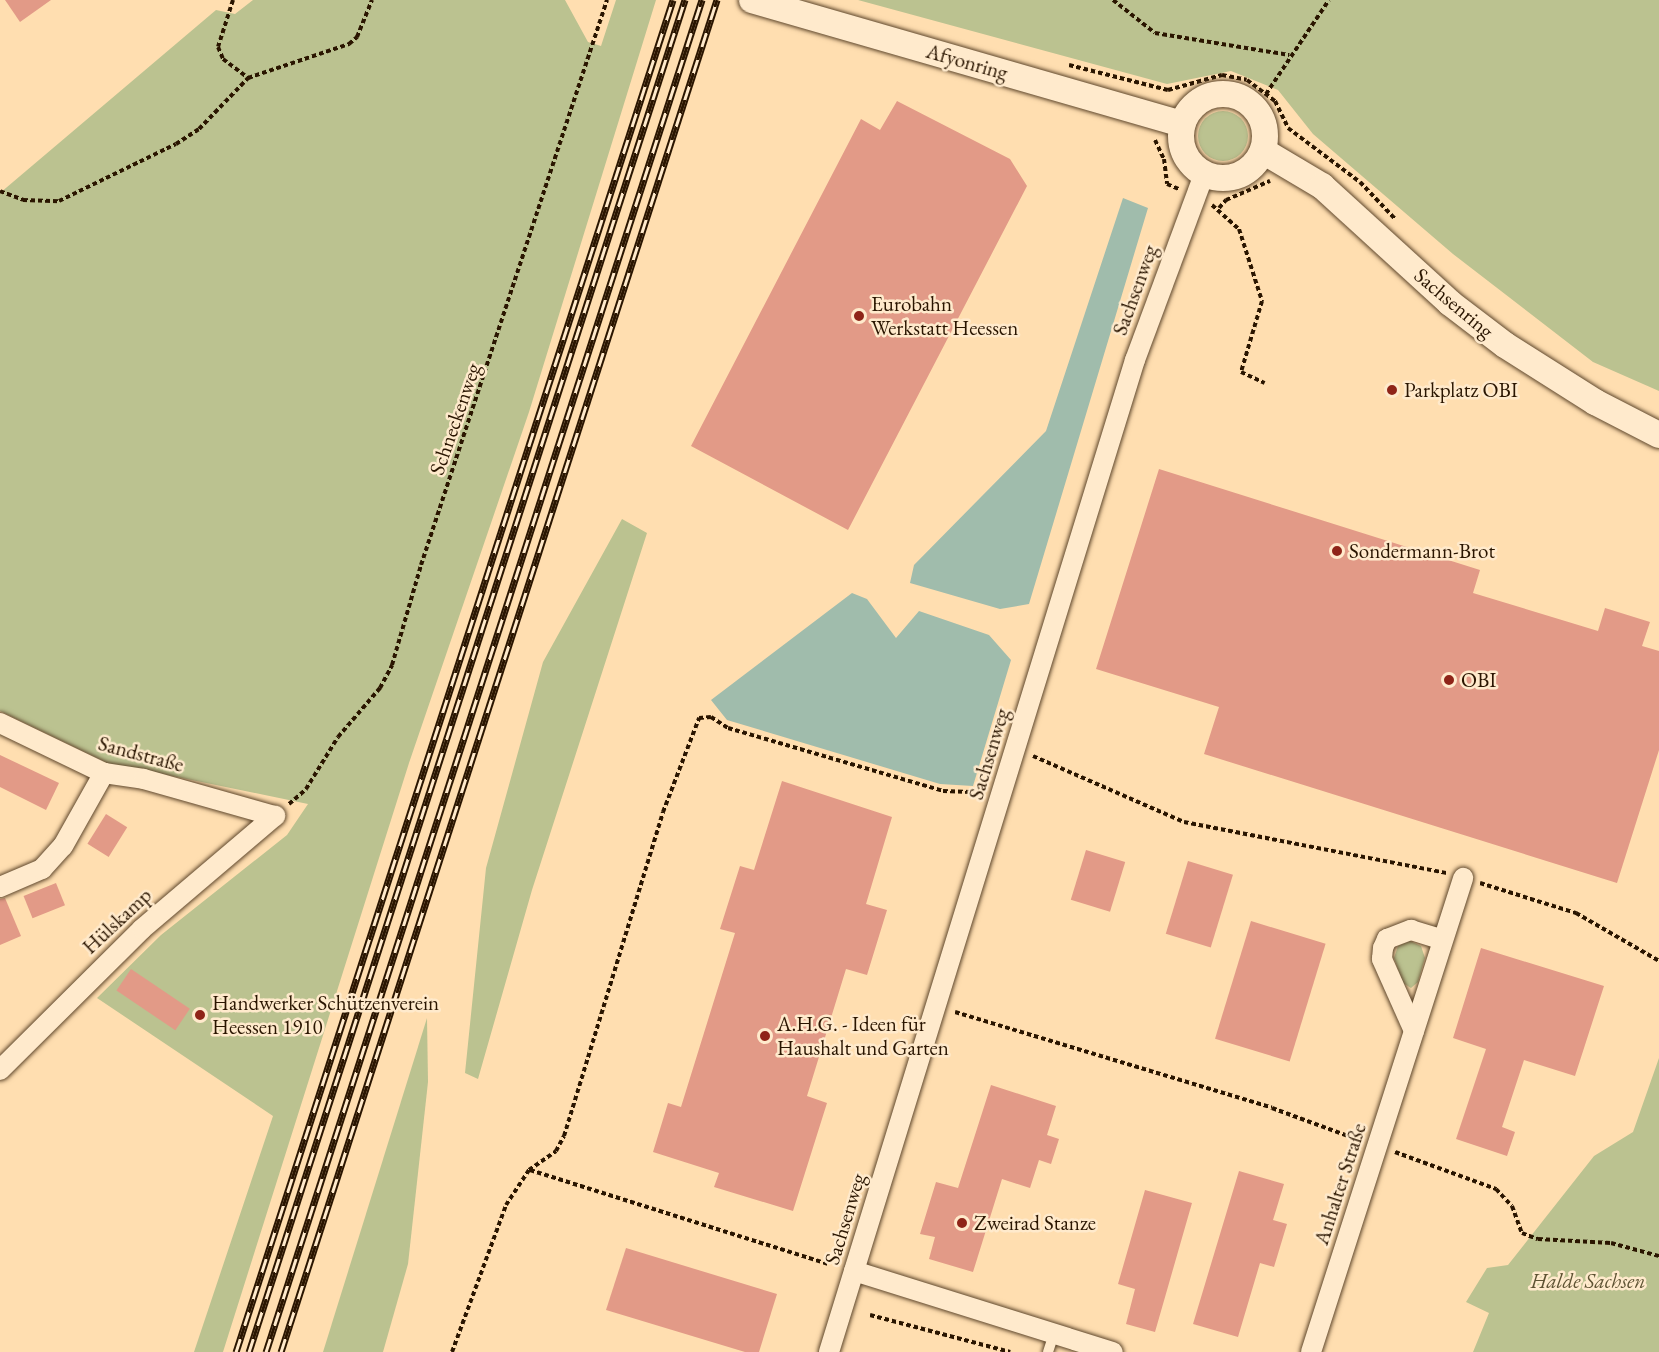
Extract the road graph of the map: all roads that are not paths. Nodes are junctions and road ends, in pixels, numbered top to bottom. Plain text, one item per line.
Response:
1 (752, 0) edge
2 (1171, 121) junction
3 (1263, 151) junction
4 (1199, 185) junction
5 (1659, 435) edge
6 (0, 723) edge
7 (104, 773) junction
8 (275, 816) joint
9 (1462, 878) road end
10 (0, 887) edge
11 (1442, 939) junction
12 (1414, 1031) junction
13 (0, 1070) edge
14 (854, 1271) junction
15 (1051, 1343) edge
16 (829, 1352) edge
17 (1113, 1352) edge
18 (1311, 1352) edge

1 - 2 street, Afyonring
2 - 3 street
2 - 4 street
3 - 4 street
3 - 5 street, Sachsenring
4 - 14 street, Sachsenweg
6 - 7 street, Sandstraße
7 - 8 street, Sandstraße
7 - 10 street
8 - 13 street, Hülskamp
9 - 11 street, Anhalter Straße
11 - 12 street, Anhalter Straße
11 - 12 street
12 - 18 street, Anhalter Straße
14 - 15 street
14 - 16 street, Sachsenweg
15 - 17 street

